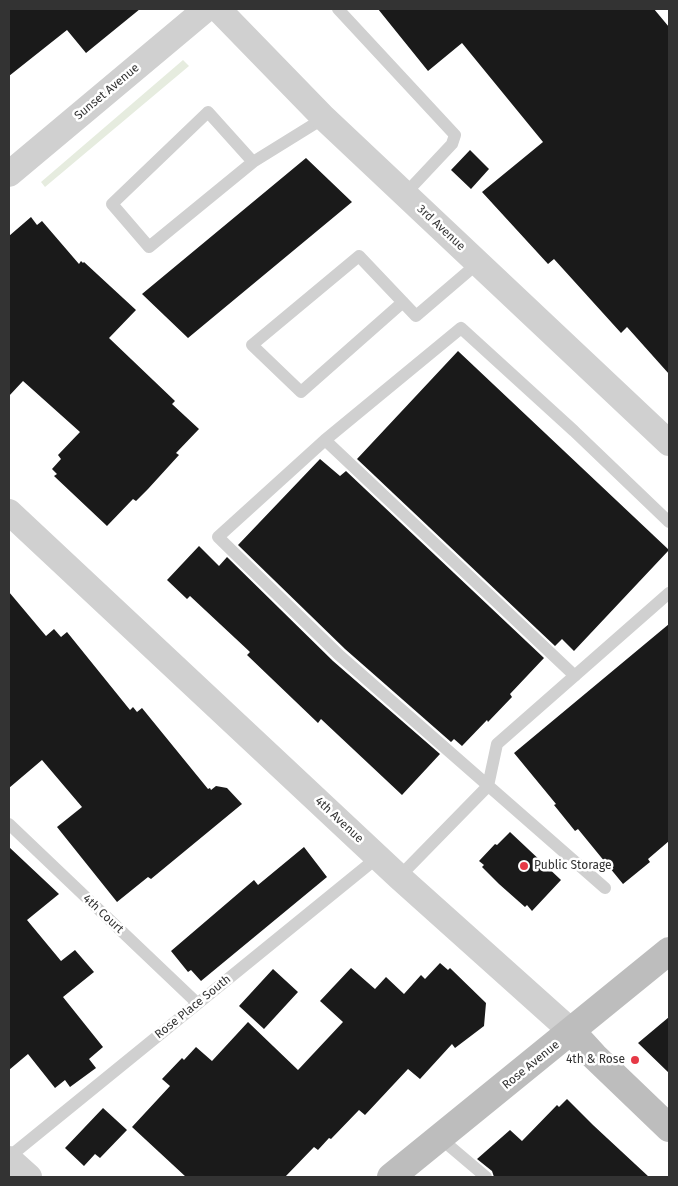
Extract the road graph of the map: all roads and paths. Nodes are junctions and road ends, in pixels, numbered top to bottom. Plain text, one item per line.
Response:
1 (206, 9) edge
2 (218, 9) edge
3 (338, 9) edge
4 (324, 118) junction
5 (253, 162) junction
6 (9, 174) edge
7 (405, 194) junction
8 (478, 263) junction
9 (403, 302) junction
10 (325, 440) junction
11 (669, 443) edge
12 (9, 512) edge
13 (669, 522) edge
14 (669, 592) edge
15 (575, 676) junction
16 (488, 786) junction
17 (9, 824) edge
18 (378, 857) junction
19 (399, 877) junction
20 (605, 888) dead end
21 (669, 951) edge
22 (198, 1003) junction
23 (572, 1032) junction
24 (669, 1128) edge
25 (440, 1138) junction
26 (9, 1158) edge
27 (29, 1177) edge
28 (391, 1177) edge
29 (486, 1177) edge

1 - 6 street, Sunset Avenue
2 - 4 street, 3rd Avenue
3 - 7 lane
4 - 5 lane
4 - 7 street, 3rd Avenue
5 - 5 lane
7 - 8 street, 3rd Avenue
8 - 9 lane
8 - 11 street, 3rd Avenue
9 - 9 lane
10 - 13 lane
10 - 15 lane
10 - 16 lane
12 - 18 street, 4th Avenue
14 - 15 lane
15 - 16 lane
16 - 19 lane
16 - 20 lane
17 - 22 lane, 4th Court
18 - 19 street, 4th Avenue
18 - 22 lane, Rose Place South
19 - 23 street, 4th Avenue
21 - 23 street, Rose Avenue
22 - 26 lane, Rose Place South
23 - 24 street, 4th Avenue
23 - 25 street, Rose Avenue
25 - 28 street, Rose Avenue
25 - 29 lane
26 - 27 street

